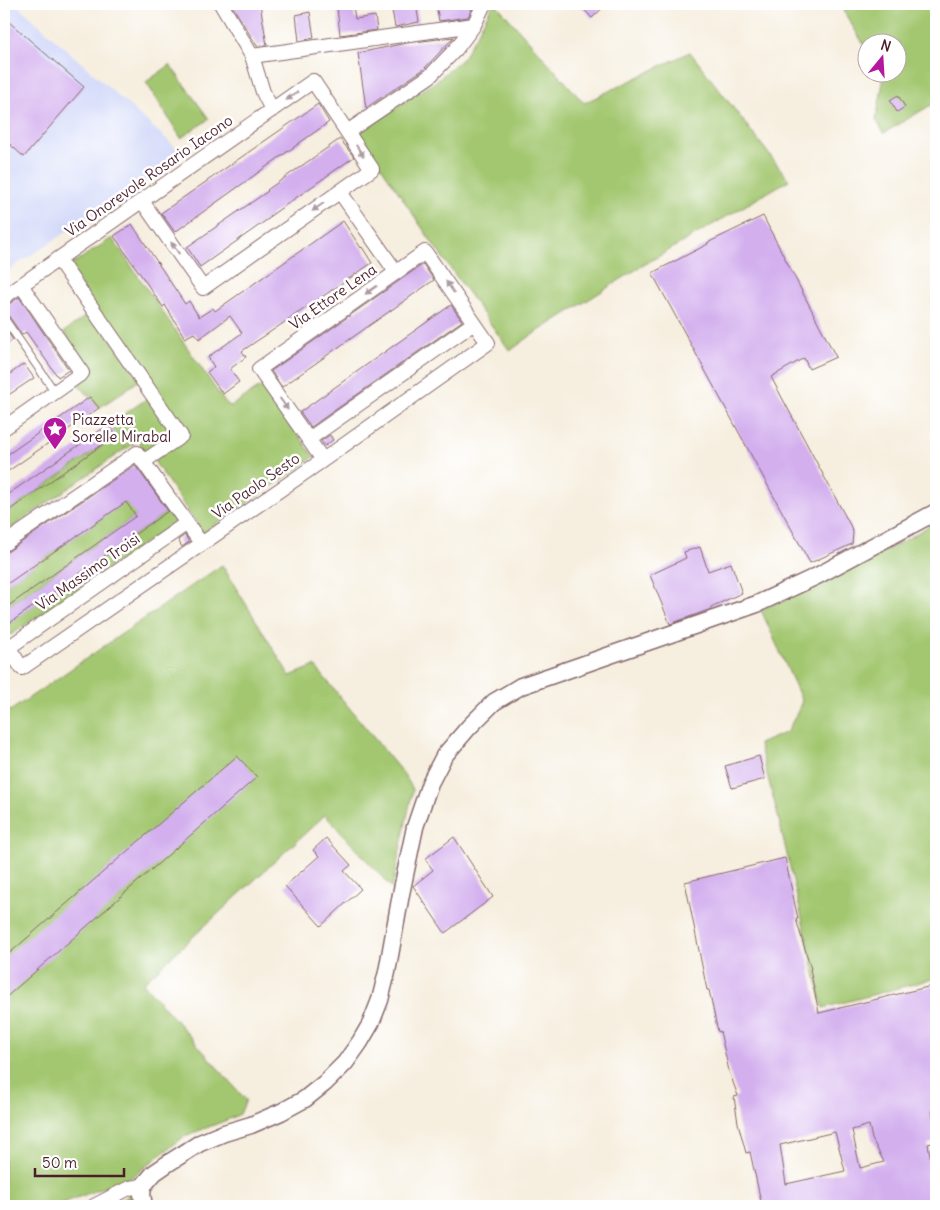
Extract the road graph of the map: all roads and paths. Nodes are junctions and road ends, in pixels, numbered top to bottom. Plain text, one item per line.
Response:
1 (221, 4) edge
2 (484, 4) edge
3 (474, 25) junction
4 (252, 56) junction
5 (272, 110) junction
6 (347, 132) junction
7 (340, 192) junction
8 (142, 201) junction
9 (58, 259) junction
10 (396, 272) junction
11 (21, 285) junction
12 (4, 297) edge
13 (4, 318) edge
14 (474, 323) junction
15 (55, 392) junction
16 (4, 428) edge
17 (309, 439) junction
18 (140, 458) junction
19 (323, 460) junction
20 (936, 512) edge
21 (187, 523) junction
22 (4, 544) edge
23 (201, 544) junction
24 (6, 645) edge
25 (143, 1186) junction
26 (94, 1206) edge
27 (144, 1206) edge

1 - 4 street
2 - 3 street
3 - 4 street
3 - 6 street
4 - 5 street
6 -> 5 street, Via Onorevole Rosario Iacono
5 - 8 street, Via Onorevole Rosario Iacono
6 -> 7 street
7 -> 8 street
7 - 10 street
8 - 9 street, Via Onorevole Rosario Iacono
9 - 11 street, Via Onorevole Rosario Iacono
9 - 18 street
14 -> 10 street, Via Ettore Lena
10 -> 17 street, Via Ettore Lena
11 - 12 street, Via Onorevole Rosario Iacono
11 - 15 street
13 - 15 lane
14 - 17 street
14 - 19 street, Via Paolo Sesto
15 - 16 street
17 - 19 street
18 - 21 street
18 - 22 street
19 - 23 street, Via Paolo Sesto
20 - 25 street
21 - 23 street
21 - 24 street, Via Massimo Troisi
23 - 24 street, Via Paolo Sesto
25 - 26 street
25 - 27 street

